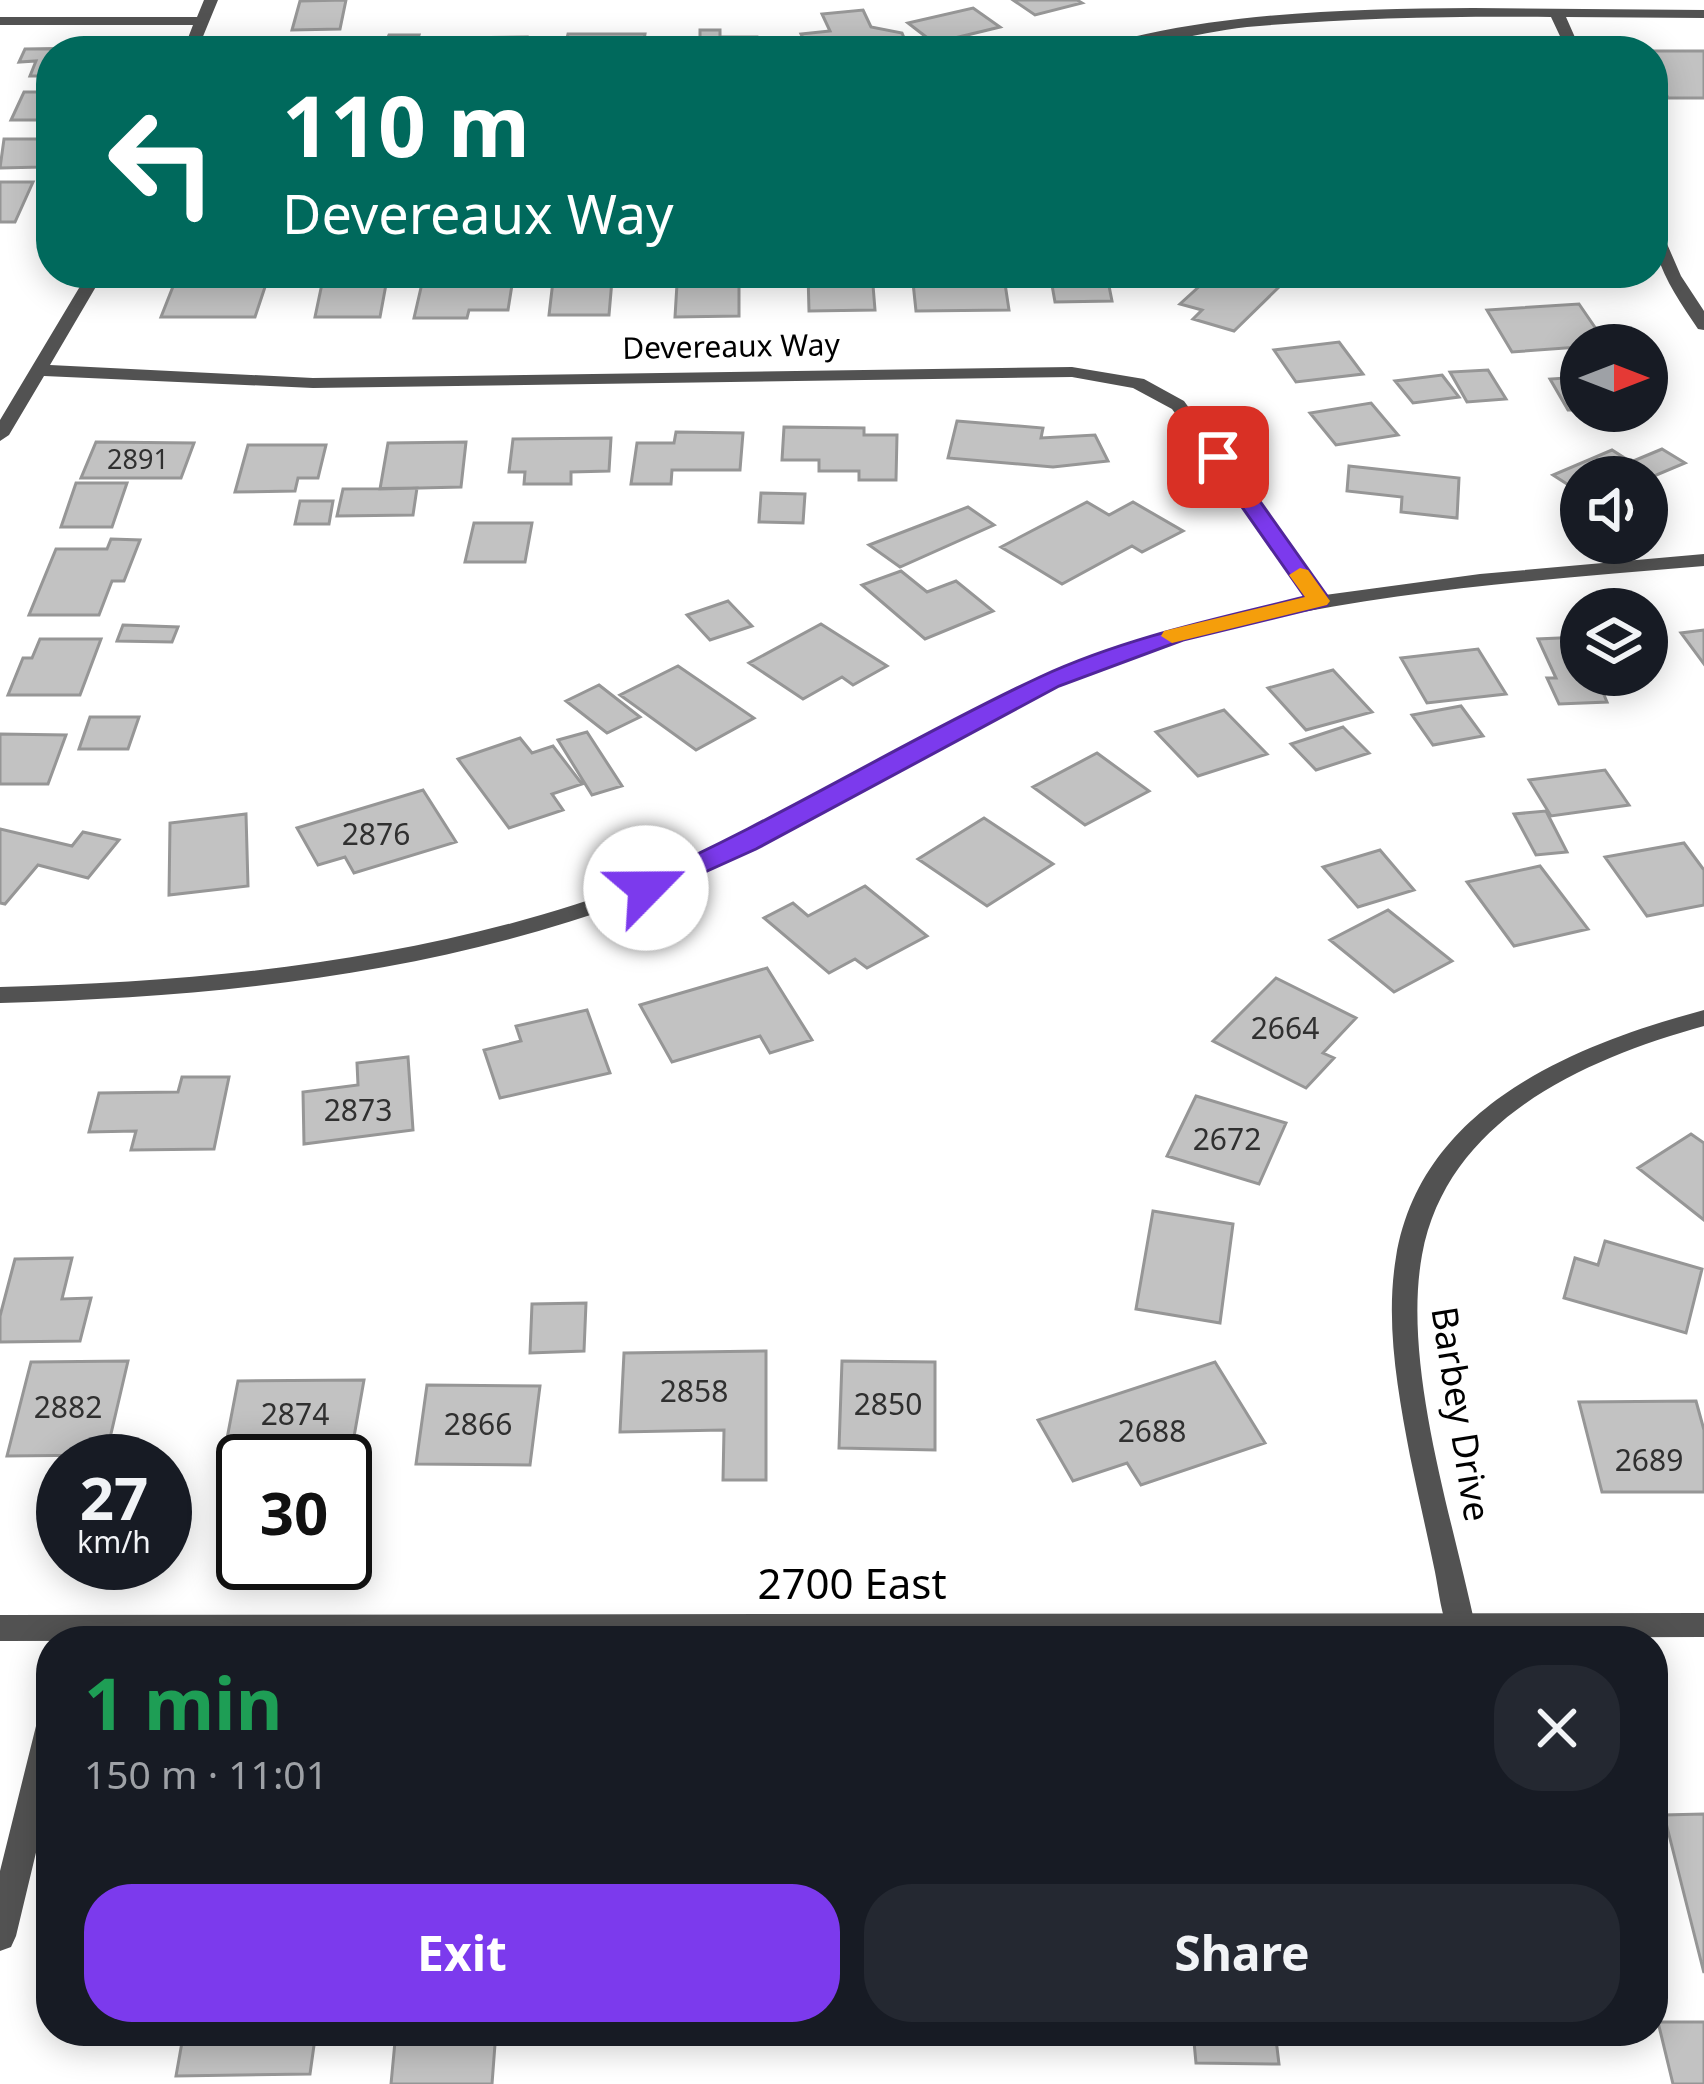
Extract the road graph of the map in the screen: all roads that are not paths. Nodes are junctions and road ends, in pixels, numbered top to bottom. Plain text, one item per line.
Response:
1 (211, 0) edge
2 (1557, 14) junction
3 (1704, 14) edge
4 (0, 21) edge
5 (202, 21) junction
6 (196, 36) edge
7 (1155, 36) edge
8 (1567, 36) edge
9 (1668, 264) edge
10 (87, 288) edge
11 (1704, 325) edge
12 (38, 370) junction
13 (0, 435) edge
14 (1704, 560) edge
15 (1318, 601) junction
16 (0, 995) edge
17 (1704, 1018) edge
18 (1704, 1624) edge
19 (1460, 1625) junction
20 (1306, 1626) edge
21 (0, 1628) edge
22 (36, 1631) edge
23 (36, 1788) edge
24 (0, 1936) edge

1 - 5 street
2 - 3 street
2 - 7 street
2 - 8 street
4 - 5 street
5 - 6 street
9 - 11 street
10 - 12 street
12 - 13 street
12 - 15 street, Devereaux Way
14 - 15 street
15 - 16 street
17 - 19 street, Barbey Drive
18 - 19 street, 2700 East
19 - 20 street, 2700 East
21 - 22 street, 2700 East
23 - 24 street

